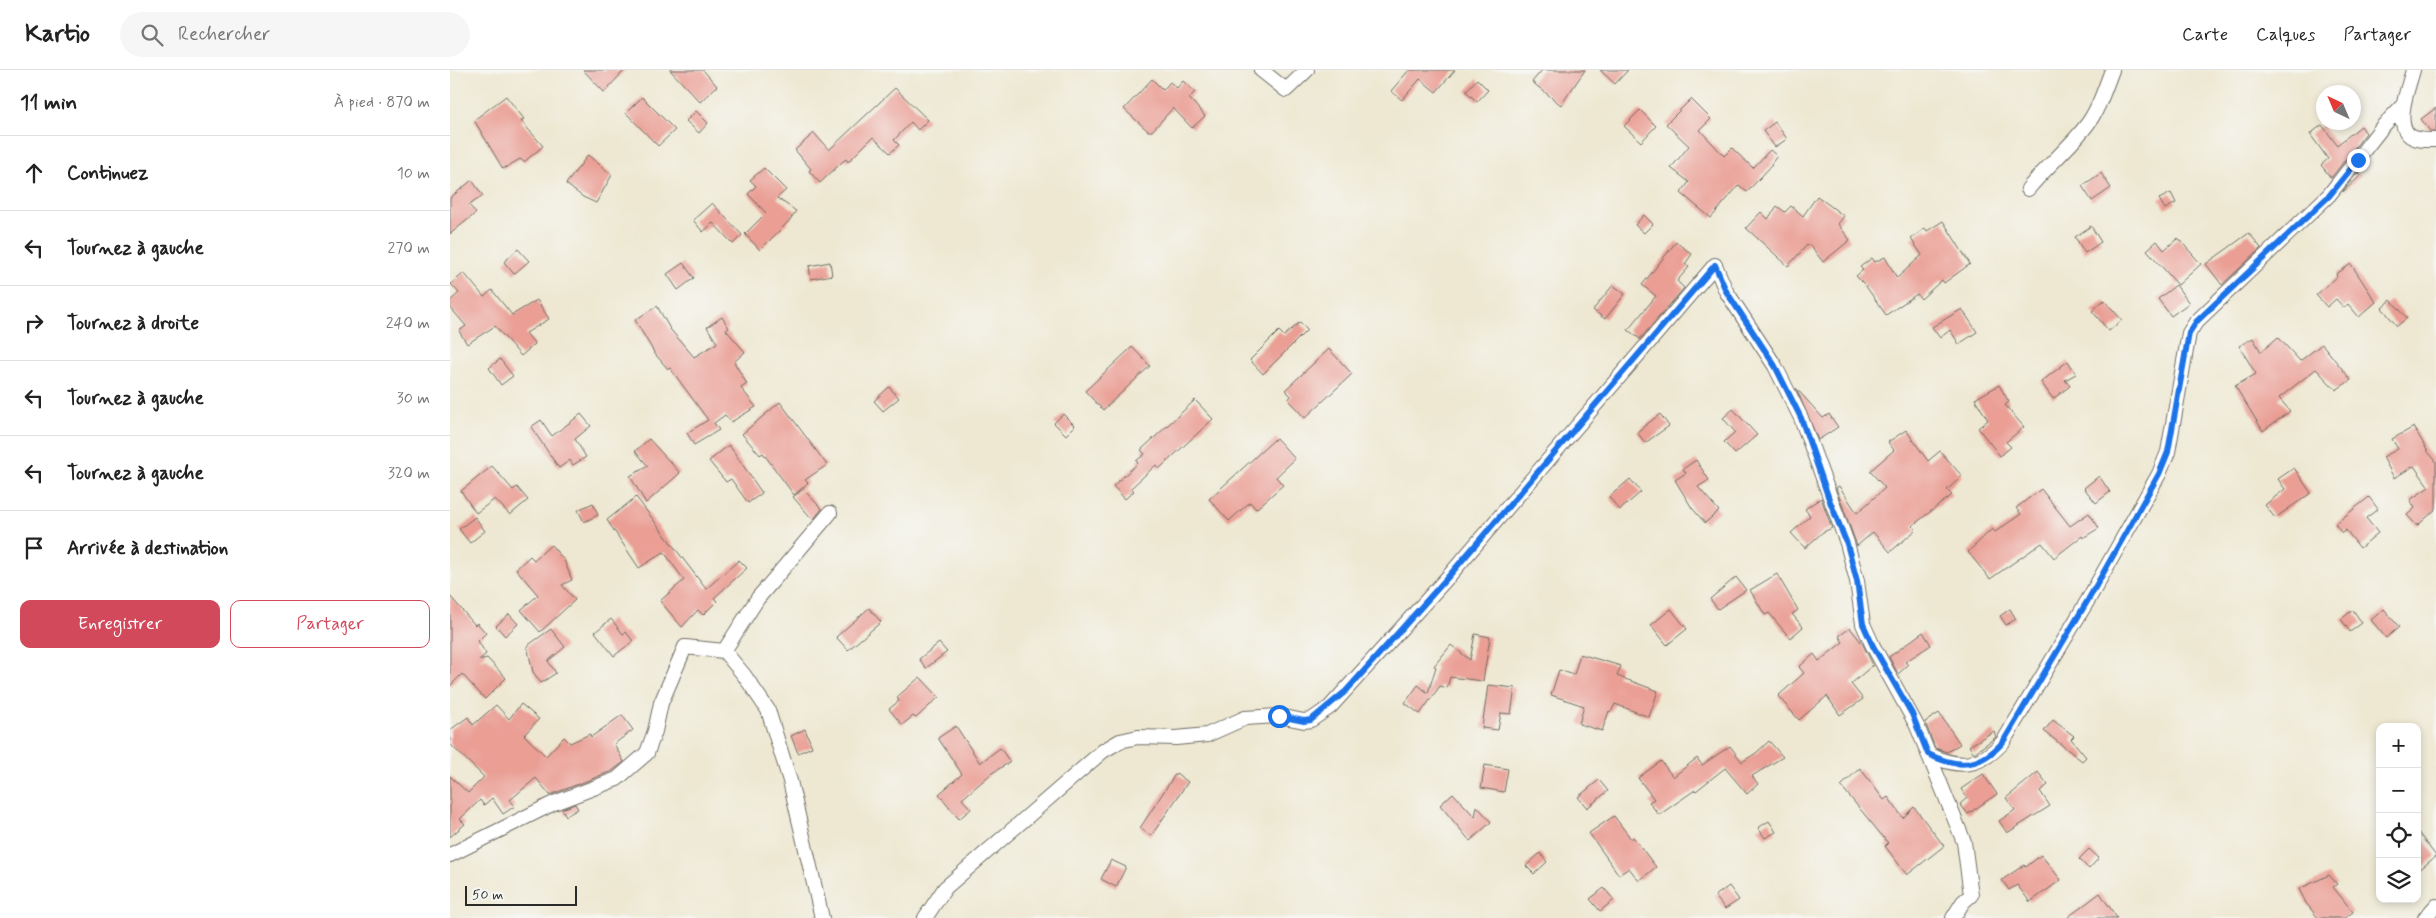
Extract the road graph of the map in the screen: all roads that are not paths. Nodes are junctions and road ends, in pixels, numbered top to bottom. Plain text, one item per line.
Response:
1 (1261, 70) edge
2 (1307, 70) edge
3 (2112, 70) edge
4 (2414, 70) edge
5 (2403, 105) junction
6 (2436, 140) edge
7 (2028, 189) dead end
8 (830, 513) dead end
9 (724, 651) junction
10 (1928, 754) junction
11 (450, 855) edge
12 (2436, 906) edge
13 (822, 918) edge
14 (925, 918) edge
15 (1952, 918) edge
16 (2425, 918) edge

1 - 2 street
3 - 7 street
4 - 5 street
5 - 6 street
5 - 10 street
8 - 9 street
9 - 11 street
9 - 13 street
10 - 14 street
10 - 15 street
12 - 16 street

